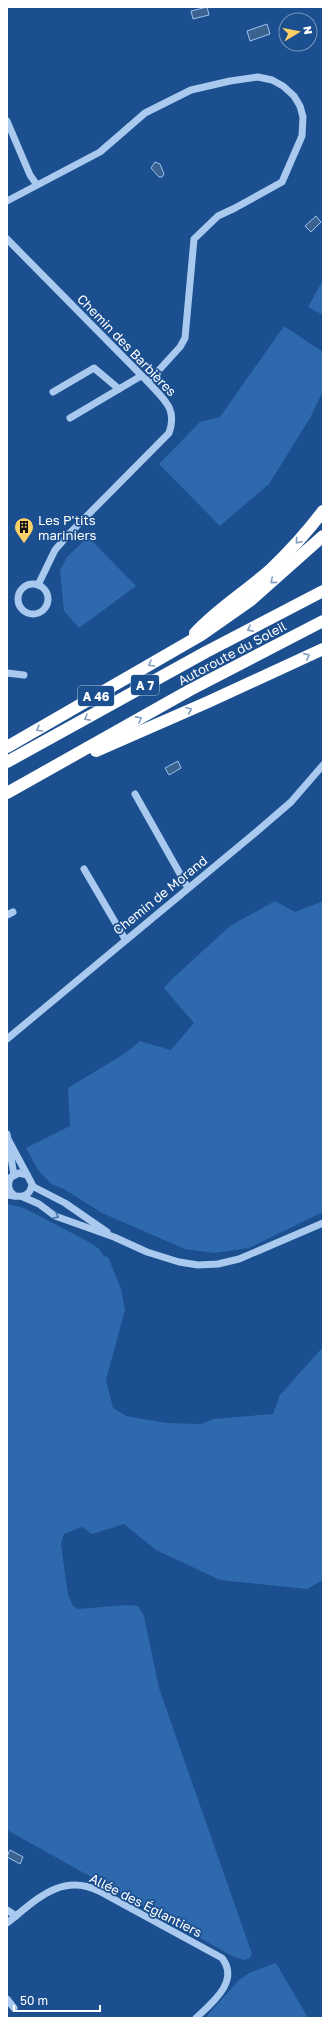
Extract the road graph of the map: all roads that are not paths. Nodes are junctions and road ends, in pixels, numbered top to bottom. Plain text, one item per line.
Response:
1 (7, 121) edge
2 (37, 185) junction
3 (7, 201) edge
4 (7, 239) edge
5 (141, 376) junction
6 (148, 382) junction
7 (119, 389) junction
8 (53, 392) dead end
9 (70, 418) dead end
10 (323, 511) edge
11 (323, 536) edge
12 (38, 584) junction
13 (323, 591) edge
14 (323, 622) edge
15 (185, 645) junction
16 (323, 649) edge
17 (7, 673) edge
18 (24, 675) dead end
19 (7, 747) edge
20 (7, 762) edge
21 (323, 766) edge
22 (32, 779) junction
23 (7, 793) edge
24 (135, 794) dead end
25 (84, 869) dead end
26 (188, 888) junction
27 (125, 939) junction
28 (7, 1039) edge
29 (8, 1138) edge
30 (27, 1175) junction
31 (11, 1177) edge
32 (32, 1186) junction
33 (7, 1195) edge
34 (19, 1196) junction
35 (323, 1223) edge
36 (114, 1237) junction
37 (7, 1910) edge
38 (16, 1916) junction
39 (7, 1923) edge
40 (7, 1999) edge
41 (14, 2008) dead end
42 (196, 2018) edge

1 - 2 street
2 - 3 street
2 - 6 street
4 - 5 street, Chemin des Barbières
5 - 6 street, Chemin des Barbières
5 - 7 street
6 - 12 street, Chemin des Barbières
7 - 8 street
7 - 9 street
10 -> 15 highway
11 -> 15 highway, A 46
12 - 12 street
13 -> 20 highway, Autoroute du Soleil / A 7
22 -> 14 highway, Autoroute du Soleil / A 7
15 -> 19 highway, A 46
22 -> 16 highway
17 - 18 street
21 - 26 street, Chemin de Morand
22 - 23 highway, Autoroute du Soleil / A 7
24 - 26 street
25 - 27 street
26 - 27 street, Chemin de Morand
27 - 28 street, Chemin de Morand
29 - 30 street
29 - 31 street
30 - 31 street
30 - 32 street
31 - 34 street
32 - 34 street
32 - 36 street
33 - 34 street
34 -> 36 street
35 - 36 street
37 - 38 street
38 - 39 street, Allée des Églantiers
38 - 42 street, Allée des Églantiers
40 - 41 street

